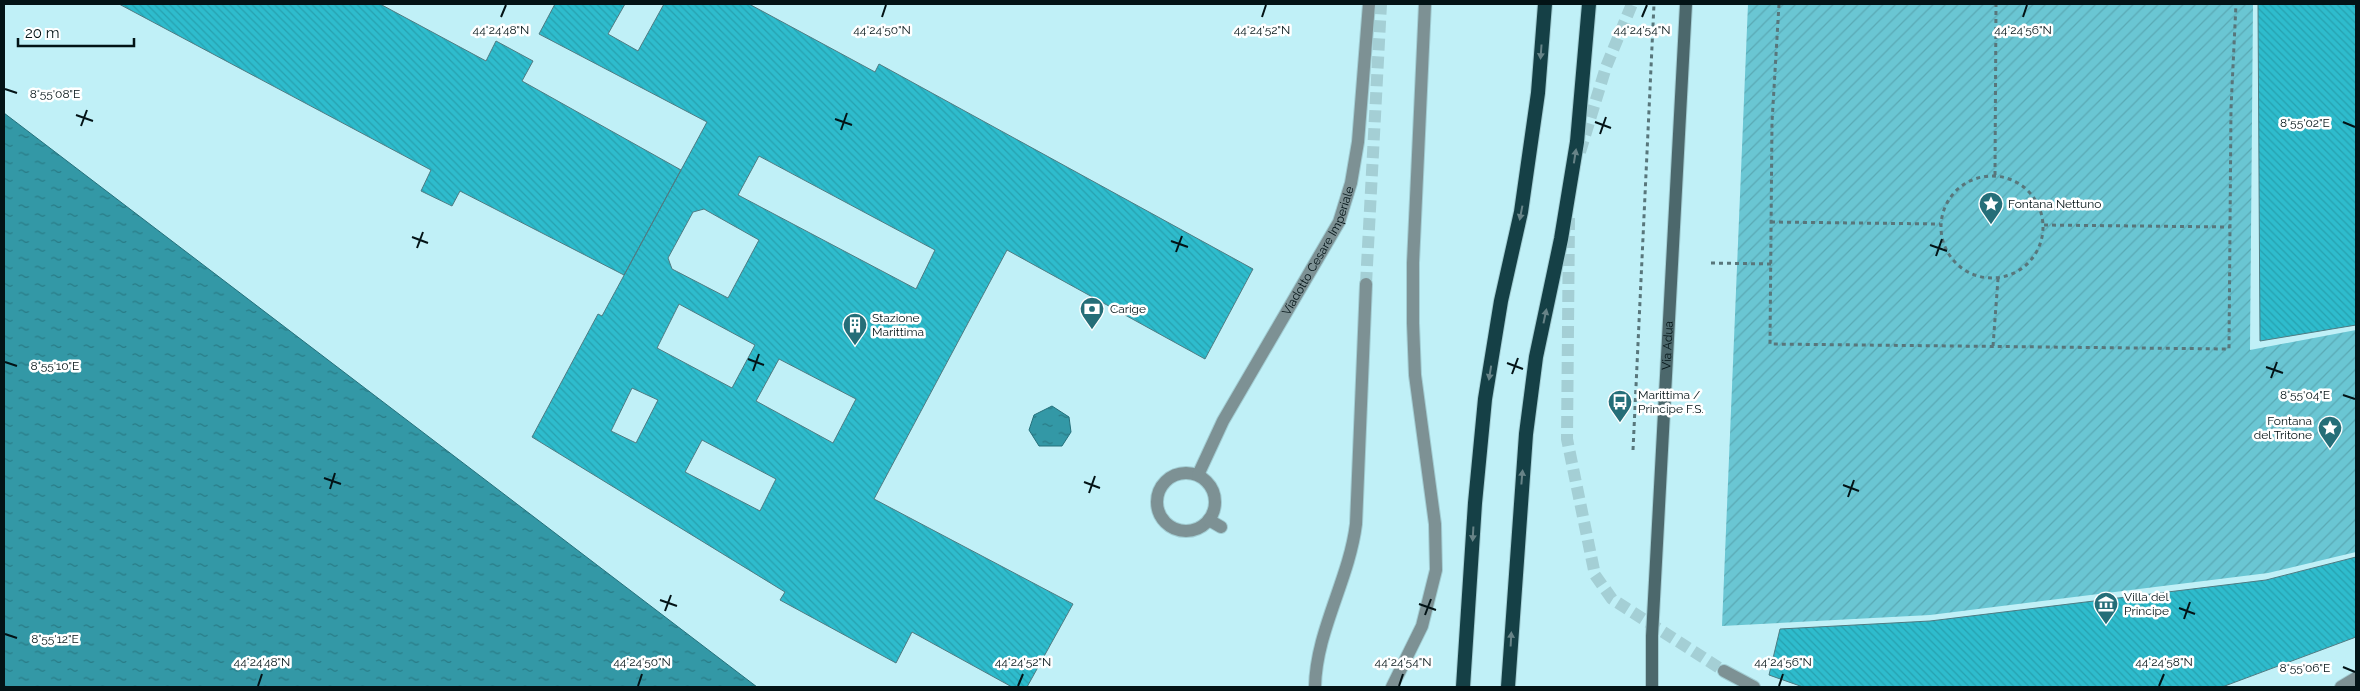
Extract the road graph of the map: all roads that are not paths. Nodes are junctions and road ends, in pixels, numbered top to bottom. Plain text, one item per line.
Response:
1 (1369, 4) edge
2 (1426, 4) edge
3 (1545, 4) edge
4 (1589, 4) edge
5 (1686, 4) edge
6 (1366, 284) tunnel mouth
7 (1198, 475) junction
8 (1209, 520) junction
9 (1221, 527) dead end
10 (1724, 671) tunnel mouth
11 (2356, 678) edge
12 (1315, 687) edge
13 (1392, 687) edge
14 (1463, 687) edge
15 (1508, 687) edge
16 (1652, 687) edge
17 (1754, 687) edge
18 (2341, 687) edge

1 - 7 street, Viadotto Cesare Imperiale
2 - 13 street
3 -> 14 highway
15 -> 4 highway, bridge
5 - 16 main road, Via Adua
6 - 12 street
7 - 8 street
7 - 8 street
8 - 9 street
10 - 17 street
11 - 18 street

